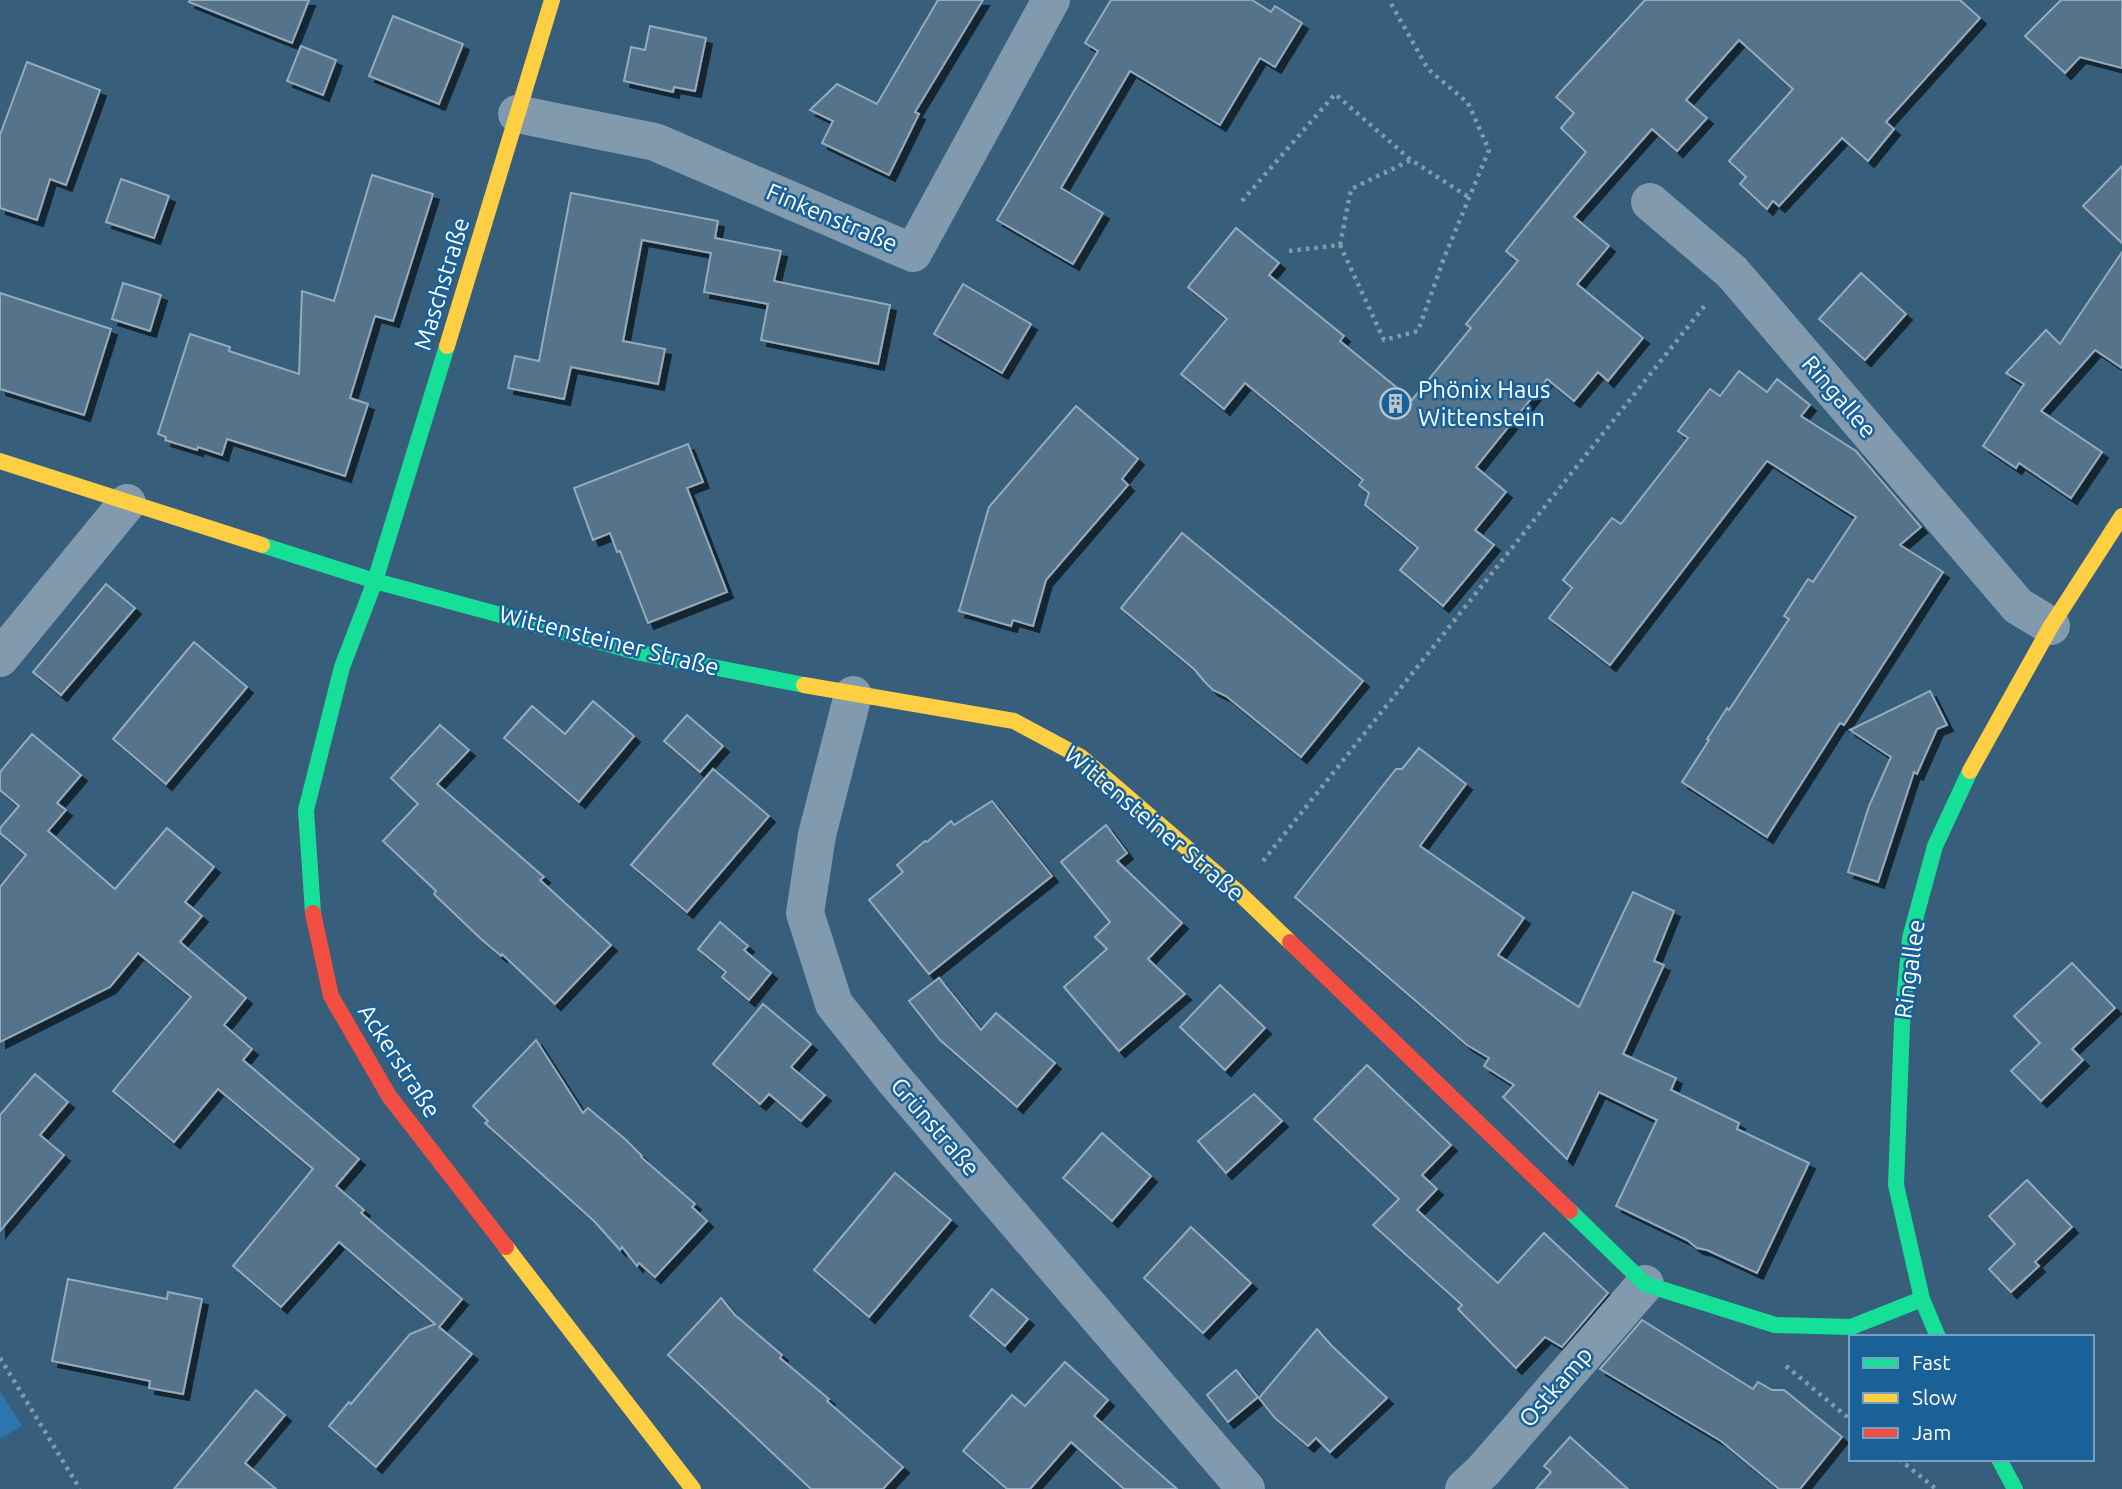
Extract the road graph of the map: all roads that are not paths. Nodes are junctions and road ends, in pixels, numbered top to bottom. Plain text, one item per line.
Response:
1 (552, 0) edge
2 (1052, 0) edge
3 (517, 114) junction
4 (1650, 202) dead end
5 (0, 461) edge
6 (127, 503) junction
7 (2122, 516) edge
8 (375, 581) junction
9 (2051, 626) junction
10 (0, 658) edge
11 (853, 695) junction
12 (1645, 1284) junction
13 (1922, 1299) junction
14 (1937, 1335) edge
15 (2000, 1461) edge
16 (692, 1489) edge
17 (1246, 1489) edge
18 (1464, 1489) edge
19 (2015, 1489) edge

1 - 3 street, Maschstraße
2 - 3 street, Finkenstraße
3 - 8 street, Maschstraße
4 - 9 street, Ringallee
5 - 6 street, Wittensteiner Straße
6 - 8 street, Wittensteiner Straße
6 - 10 street
7 - 9 street, Ringallee
8 - 11 street, Wittensteiner Straße
8 - 16 street, Ackerstraße
9 - 13 street, Ringallee
11 - 12 street, Wittensteiner Straße
11 - 17 street, Grünstraße
12 - 13 street, Wittensteiner Straße
12 - 18 street, Ostkamp
13 - 14 street, Ringallee
15 - 19 street

